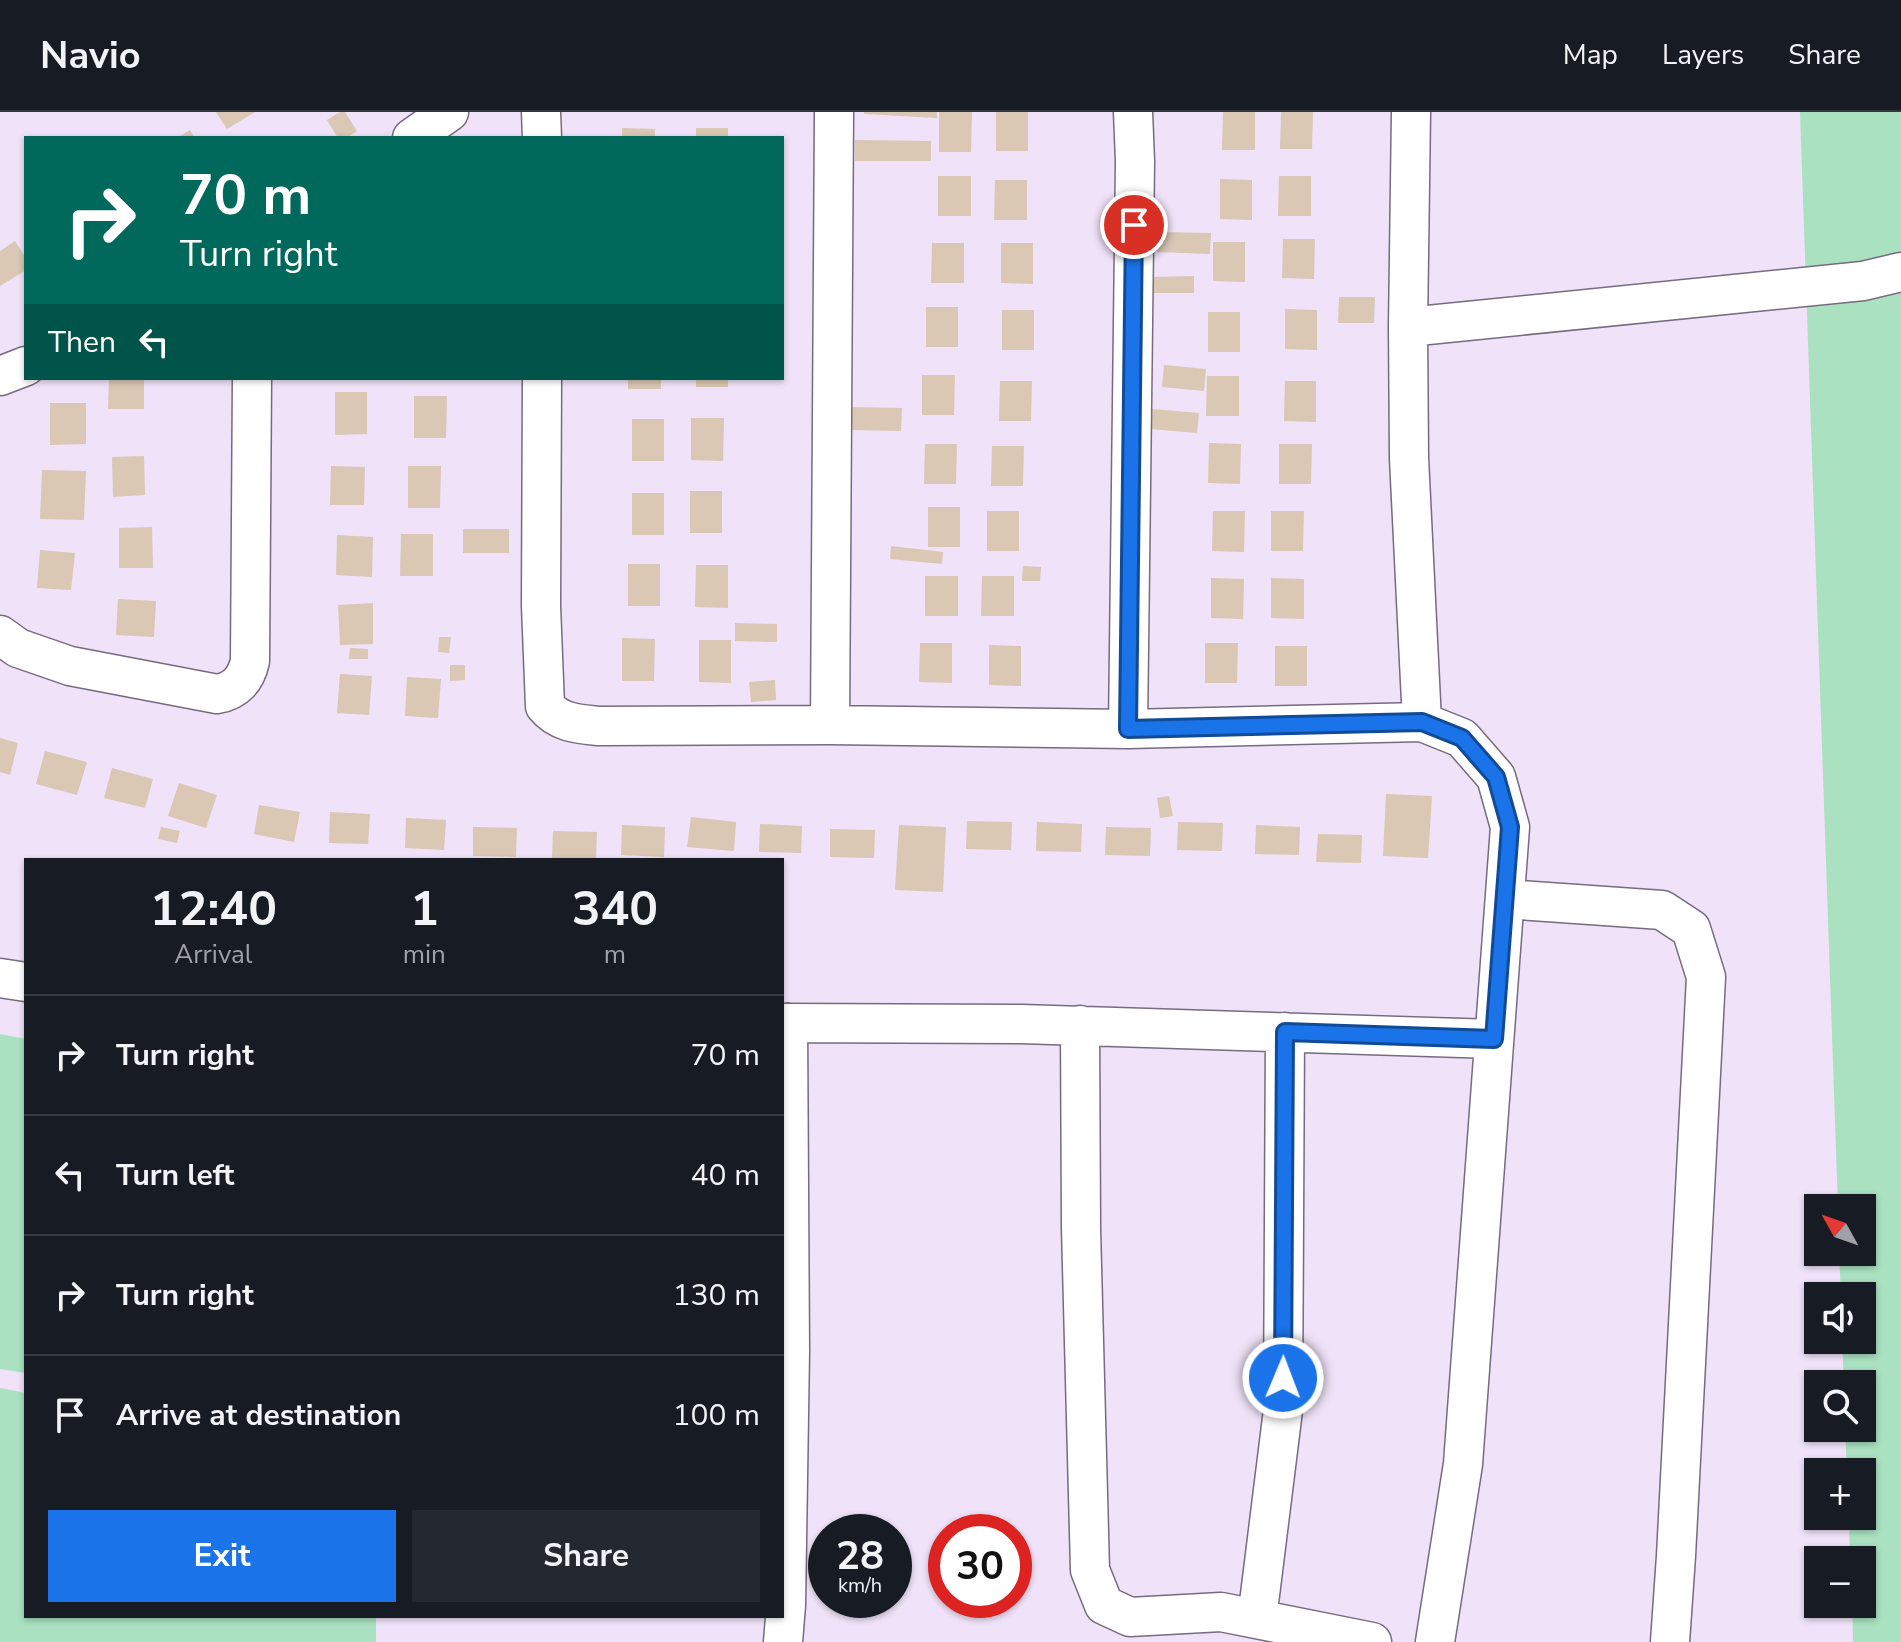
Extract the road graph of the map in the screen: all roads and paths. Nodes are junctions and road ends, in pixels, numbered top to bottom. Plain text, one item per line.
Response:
1 (449, 112) edge
2 (541, 112) edge
3 (834, 112) edge
4 (1133, 112) edge
5 (1411, 112) edge
6 (415, 136) edge
7 (542, 136) edge
8 (1901, 272) edge
9 (1408, 327) junction
10 (24, 367) edge
11 (0, 376) edge
12 (252, 380) edge
13 (542, 380) edge
14 (0, 635) edge
15 (1422, 722) junction
16 (830, 725) junction
17 (1128, 729) junction
18 (1505, 899) junction
19 (0, 978) edge
20 (24, 982) edge
21 (785, 1023) edge
22 (1080, 1025) junction
23 (1285, 1032) junction
24 (1494, 1039) junction
25 (1257, 1619) junction
26 (783, 1642) edge
27 (1372, 1642) edge
28 (1435, 1642) edge
29 (1670, 1642) edge

1 - 6 street
2 - 7 street
3 - 16 street
4 - 17 street
5 - 9 street
8 - 9 street
9 - 15 street
10 - 11 street
12 - 14 street
13 - 16 street
15 - 17 street
15 - 18 street
16 - 17 street
18 - 24 street
18 - 29 street
19 - 20 street
21 - 22 street
21 - 26 street
22 - 23 street
22 - 25 street
23 - 24 street
23 - 25 street
24 - 28 street
25 - 27 street

